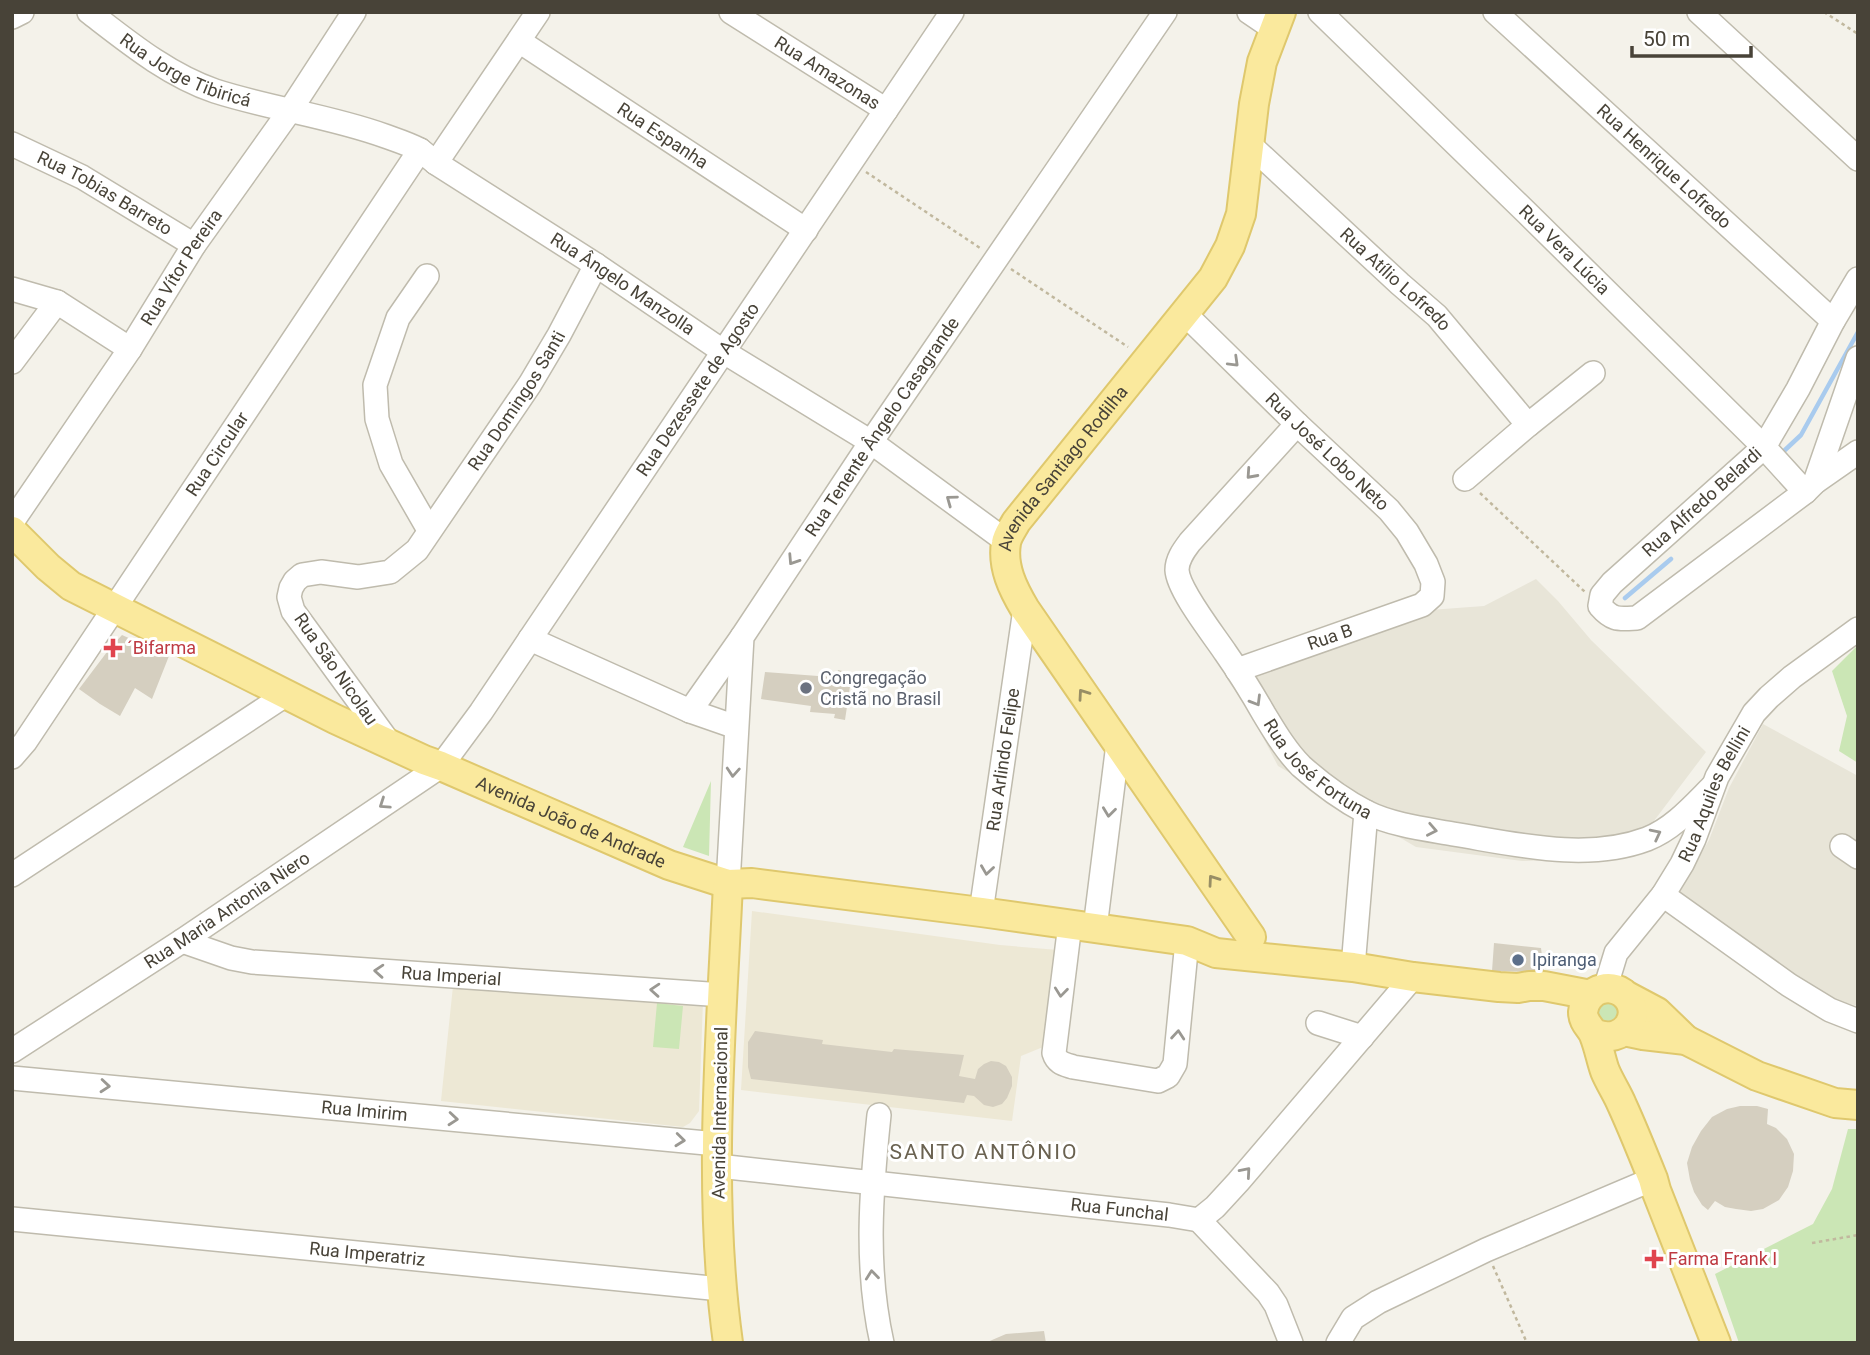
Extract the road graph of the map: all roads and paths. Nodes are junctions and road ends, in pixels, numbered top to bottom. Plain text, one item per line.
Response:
1 (22, 12) edge
2 (89, 12) edge
3 (354, 12) edge
4 (538, 12) edge
5 (731, 12) edge
6 (952, 12) edge
7 (1165, 12) edge
8 (1248, 12) edge
9 (1320, 12) edge
10 (1496, 12) edge
11 (1699, 12) edge
12 (1825, 12) edge
13 (12, 17) edge
14 (1277, 21) edge
15 (1858, 34) edge
16 (519, 41) junction
17 (291, 109) junction
18 (886, 110) junction
19 (12, 144) edge
20 (1250, 145) junction
21 (428, 157) junction
22 (1858, 159) edge
23 (806, 230) junction
24 (194, 245) junction
25 (596, 265) junction
26 (427, 276) dead end
27 (1858, 279) edge
28 (12, 289) edge
29 (57, 302) junction
30 (1185, 314) junction
31 (1833, 321) junction
32 (130, 349) junction
33 (724, 352) junction
34 (1858, 358) edge
35 (12, 362) edge
36 (1593, 373) dead end
37 (1297, 424) junction
38 (1528, 425) junction
39 (871, 442) junction
40 (1764, 447) junction
41 (1858, 452) edge
42 (1465, 479) joint
43 (1810, 487) junction
44 (12, 522) edge
45 (429, 530) junction
46 (12, 531) edge
47 (1006, 541) junction
48 (1422, 605) joint
49 (1600, 606) junction
50 (114, 609) junction
51 (1025, 609) junction
52 (1858, 629) edge
53 (742, 637) junction
54 (530, 639) junction
55 (1237, 670) junction
56 (287, 694) junction
57 (690, 711) junction
58 (736, 727) junction
59 (390, 744) junction
60 (1118, 744) junction
61 (12, 757) edge
62 (441, 766) junction
63 (1713, 787) junction
64 (1366, 812) junction
65 (12, 875) edge
66 (727, 884) junction
67 (1663, 895) junction
68 (1231, 907) junction
69 (981, 912) junction
70 (1082, 926) junction
71 (1251, 937) junction
72 (182, 941) junction
73 (1203, 941) junction
74 (1353, 967) junction
75 (1413, 977) junction
76 (723, 995) junction
77 (1606, 1013) junction
78 (1858, 1021) edge
79 (1318, 1023) dead end
80 (1362, 1037) junction
81 (19, 1047) edge
82 (12, 1078) edge
83 (59, 1082) junction
84 (1858, 1105) edge
85 (879, 1115) dead end
86 (717, 1155) junction
87 (1653, 1179) junction
88 (872, 1183) junction
89 (12, 1219) edge
90 (1199, 1220) junction
91 (1858, 1236) edge
92 (1812, 1243) dead end
93 (1486, 1250) junction
94 (721, 1289) junction
95 (728, 1343) edge
96 (882, 1343) edge
97 (1292, 1343) edge
98 (1338, 1343) edge
99 (1527, 1343) edge
100 (1716, 1343) edge

1 - 13 street
2 - 17 street, Rua Jorge Tibiricá
3 - 17 street, Rua Vítor Pereira
4 - 16 street, Rua Circular
5 - 18 street, Rua Amazonas
6 - 18 street, Rua Dezessete de Agosto
7 - 39 street, Rua Tenente Ângelo Casagrande
8 - 14 street
9 - 40 street, Rua Vera Lúcia
10 - 31 street, Rua Henrique Lofredo
11 - 22 street
12 - 15 path
14 - 20 main road, Avenida Santiago Rodilha
16 - 21 street, Rua Circular
16 - 23 street, Rua Espanha
17 - 21 street, Rua Ângelo Manzolla
17 - 24 street, Rua Vítor Pereira
18 - 23 street, Rua Dezessete de Agosto
19 - 24 street, Rua Tobias Barreto
20 - 30 main road, Avenida Santiago Rodilha
20 - 38 street, Rua Atílio Lofredo
21 - 25 street, Rua Ângelo Manzolla
21 - 50 street, Rua Circular
23 - 33 street, Rua Dezessete de Agosto
24 - 32 street, Rua Vítor Pereira
25 - 33 street, Rua Ângelo Manzolla
25 - 45 street, Rua Domingos Santi
26 - 45 street
27 - 31 street, Rua Alfredo Belardi
28 - 29 street
29 - 32 street
29 - 35 street
30 -> 37 street, Rua José Lobo Neto
30 - 47 main road, Avenida Santiago Rodilha
31 - 40 street, Rua Alfredo Belardi
32 - 44 street, Rua Vítor Pereira
33 - 39 street, Rua Ângelo Manzolla
33 - 54 street, Rua Dezessete de Agosto
34 - 43 street
36 - 38 street
37 - 48 street, Rua José Lobo Neto
37 -> 55 street, Rua José Fortuna
38 - 42 street
47 -> 39 street, Rua Ângelo Manzolla
39 -> 53 street, Rua Tenente Ângelo Casagrande
40 - 43 street, Rua Vera Lúcia
40 - 49 street, Rua Alfredo Belardi
41 - 43 street
42 - 49 path
43 - 49 street
45 - 59 street, Rua São Nicolau
46 - 50 main road, Avenida João de Andrade
47 - 51 main road, Avenida Santiago Rodilha
48 - 55 street, Rua B
50 - 56 main road, Avenida João de Andrade
50 - 61 street, Rua Circular
60 -> 51 main road, Avenida Santiago Rodilha
51 -> 69 street, Rua Arlindo Felipe
52 - 63 street, Rua Aquiles Bellini
53 - 57 street
53 - 58 street, Rua Tenente Ângelo Casagrande
54 - 57 street
54 - 62 street, Rua Dezessete de Agosto
55 -> 64 street, Rua José Fortuna
56 - 59 main road, Avenida João de Andrade
56 - 65 street
57 - 58 street
58 -> 66 street, Rua Tenente Ângelo Casagrande
59 - 62 main road, Avenida João de Andrade
68 -> 60 main road, Avenida Santiago Rodilha
60 -> 70 street
62 - 66 main road, Avenida João de Andrade
62 -> 72 street, Rua Maria Antonia Niero
64 -> 63 street, Rua José Fortuna
63 - 67 street, Rua Aquiles Bellini
64 - 74 street
66 - 69 main road, Avenida João de Andrade
66 - 76 main road, Avenida Internacional
67 - 77 street, Rua Aquiles Bellini
67 - 78 street
68 - 71 main road, Avenida Santiago Rodilha
68 - 73 main road
69 - 70 main road, Avenida João de Andrade
70 - 73 main road, Avenida João de Andrade
70 -> 73 street
71 - 73 main road, Avenida João de Andrade
71 - 74 main road, Avenida João de Andrade
76 -> 72 street, Rua Imperial
72 - 81 street, Rua Maria Antonia Niero
73 - 74 main road, Avenida João de Andrade
74 - 75 main road, Avenida João de Andrade
75 - 77 main road, Avenida João de Andrade
75 - 80 street
76 - 86 main road, Avenida Internacional
77 - 84 main road, Avenida João de Andrade
77 - 87 main road
79 - 80 street
90 -> 80 street
81 - 83 street
82 - 83 street, Rua Imirim
83 -> 86 street, Rua Imirim
85 - 88 street
86 - 88 street, Rua Funchal
86 - 94 main road, Avenida Internacional
87 - 93 street
87 - 100 main road
88 - 90 street, Rua Funchal
96 -> 88 street
89 - 94 street, Rua Imperatriz
90 - 97 street
91 - 92 path
93 - 98 street
93 - 99 path
94 - 95 main road, Avenida Internacional

